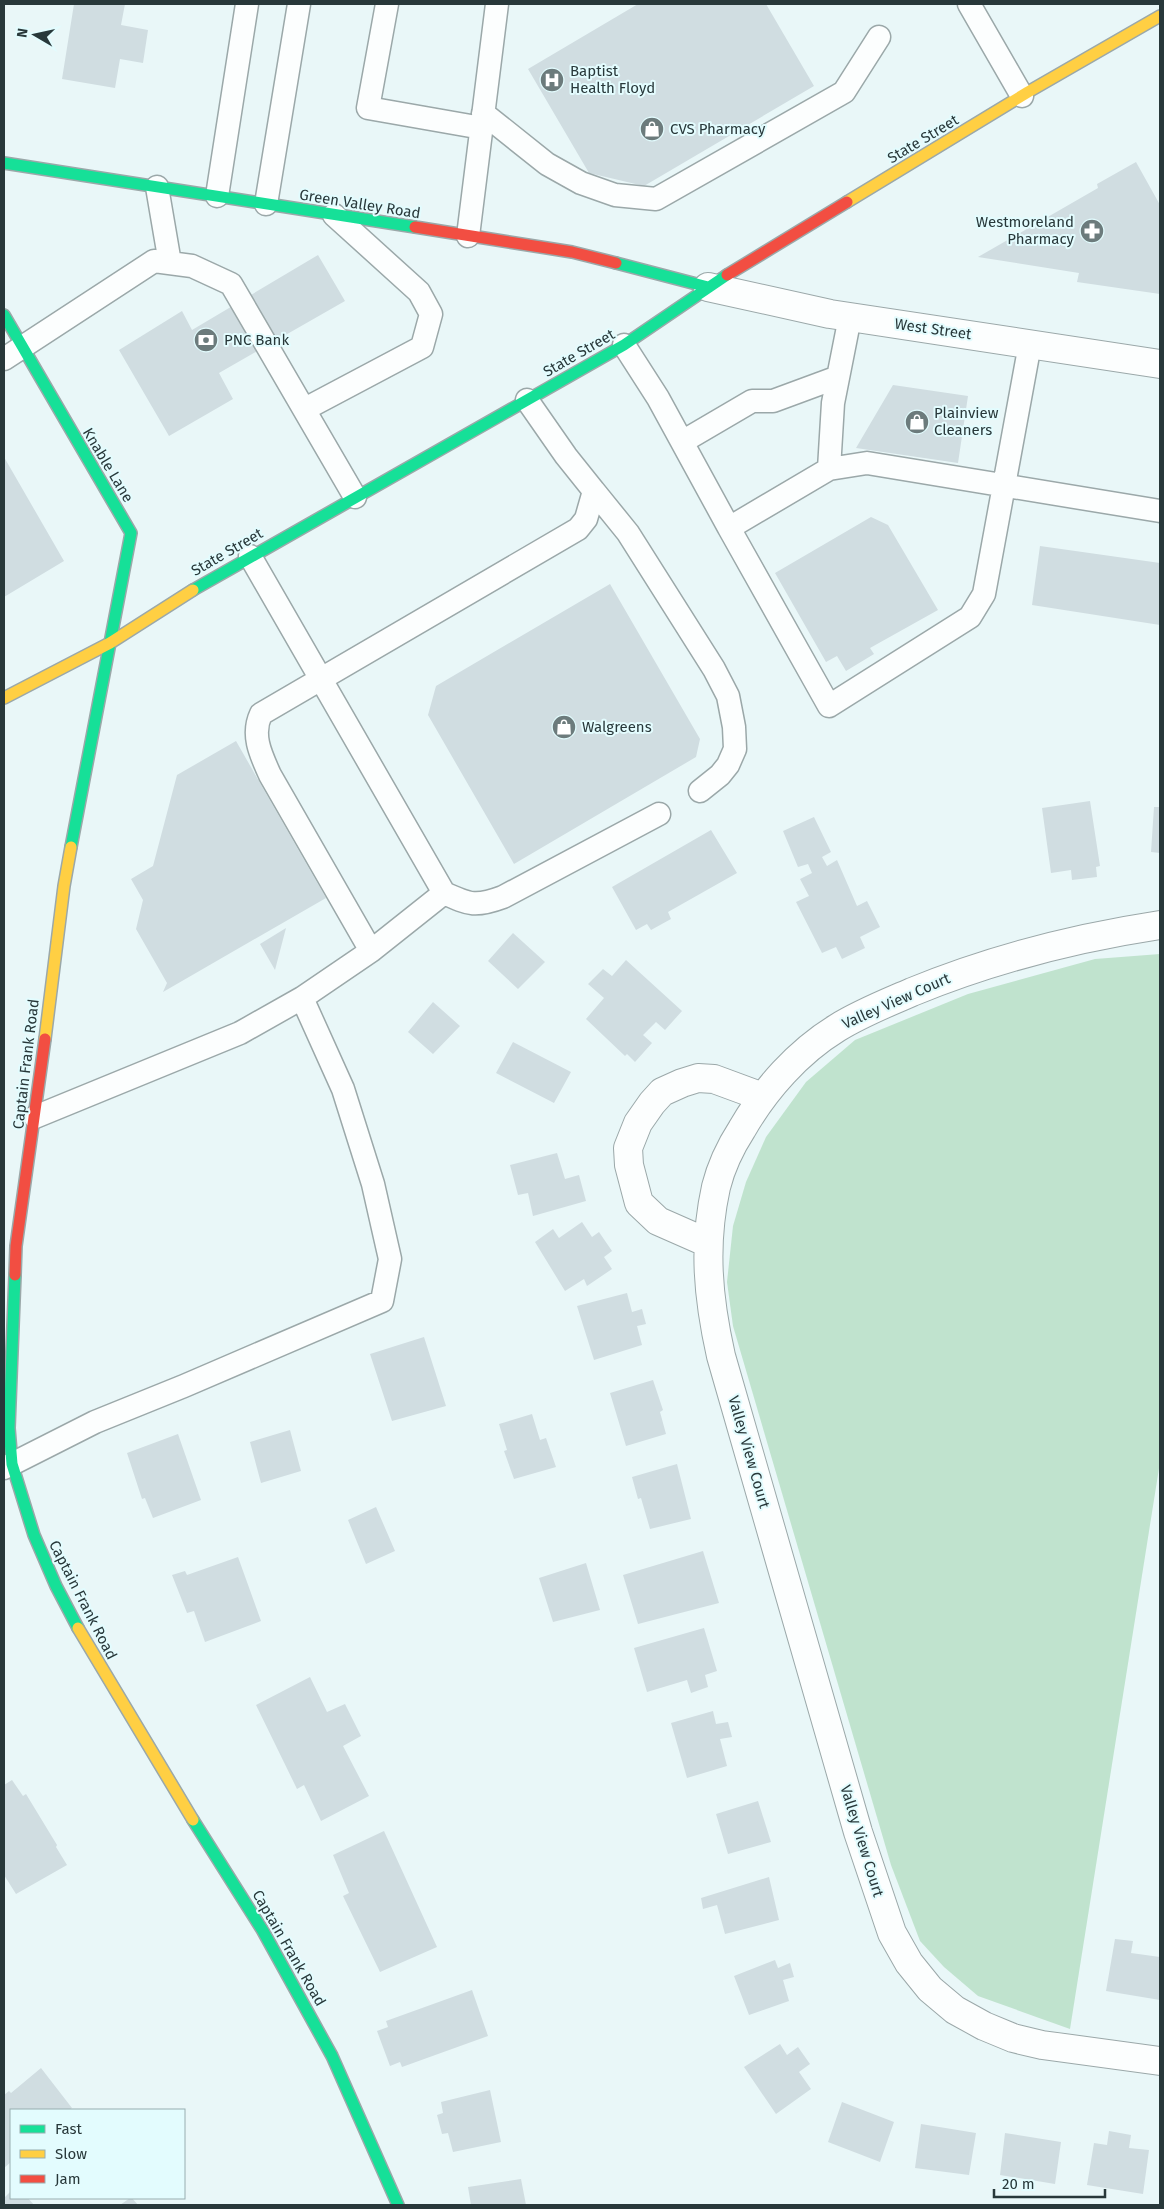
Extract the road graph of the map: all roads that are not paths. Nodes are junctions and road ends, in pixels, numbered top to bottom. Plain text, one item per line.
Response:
1 (247, 4) edge
2 (299, 4) edge
3 (387, 4) edge
4 (498, 4) edge
5 (969, 4) edge
6 (1160, 16) edge
7 (879, 37) dead end
8 (1022, 96) junction
9 (483, 120) junction
10 (4, 163) edge
11 (157, 187) junction
12 (217, 196) junction
13 (266, 204) junction
14 (334, 215) junction
15 (468, 236) junction
16 (170, 263) junction
17 (708, 287) junction
18 (4, 314) edge
19 (850, 317) junction
20 (1030, 344) junction
21 (624, 345) junction
22 (13, 353) edge
23 (1160, 364) edge
24 (838, 377) junction
25 (527, 400) junction
26 (305, 409) junction
27 (682, 442) junction
28 (829, 469) junction
29 (1005, 486) junction
30 (594, 491) junction
31 (356, 497) junction
32 (1160, 511) edge
33 (729, 528) junction
34 (250, 556) junction
35 (110, 643) junction
36 (322, 679) junction
37 (4, 698) edge
38 (700, 791) dead end
39 (659, 814) dead end
40 (444, 893) junction
41 (1160, 926) edge
42 (371, 951) junction
43 (302, 998) junction
44 (763, 1097) junction
45 (35, 1116) junction
46 (708, 1244) junction
47 (7, 1358) edge
48 (8, 1466) edge
49 (1160, 2061) edge
50 (398, 2205) edge

1 - 12 lane
2 - 13 lane
3 - 9 lane
4 - 9 lane
5 - 8 lane
6 - 8 street, State Street
7 - 9 lane
8 - 17 street, State Street
9 - 15 lane
10 - 11 street, Green Valley Road
11 - 12 street, Green Valley Road
11 - 16 lane
12 - 13 street, Green Valley Road
13 - 14 street, Green Valley Road
14 - 15 street, Green Valley Road
14 - 26 lane
15 - 17 street, Green Valley Road
16 - 22 lane
16 - 26 lane
17 - 19 street, West Street
17 - 21 street, State Street
18 - 22 street, Knable Lane
19 - 20 street, West Street
19 - 24 lane
20 - 23 street, West Street
20 - 29 lane
21 - 25 street, State Street
21 - 27 lane
22 - 35 street, Knable Lane
24 - 27 lane
24 - 28 lane
25 - 30 lane
25 - 31 street, State Street
26 - 31 lane
27 - 33 lane
28 - 29 lane
28 - 33 lane
29 - 32 lane
29 - 33 lane
30 - 36 lane
30 - 38 lane
31 - 34 street, State Street
34 - 35 street, State Street
34 - 36 lane
35 - 37 street, State Street
35 - 45 street, Captain Frank Road
36 - 40 lane
36 - 42 lane
39 - 40 lane
40 - 42 lane
41 - 44 street, Valley View Court
42 - 43 lane
43 - 45 lane
43 - 48 lane
44 - 46 street, Valley View Court
44 - 46 street
45 - 47 street, Captain Frank Road
46 - 49 street, Valley View Court
47 - 48 street, Captain Frank Road
48 - 50 street, Captain Frank Road

